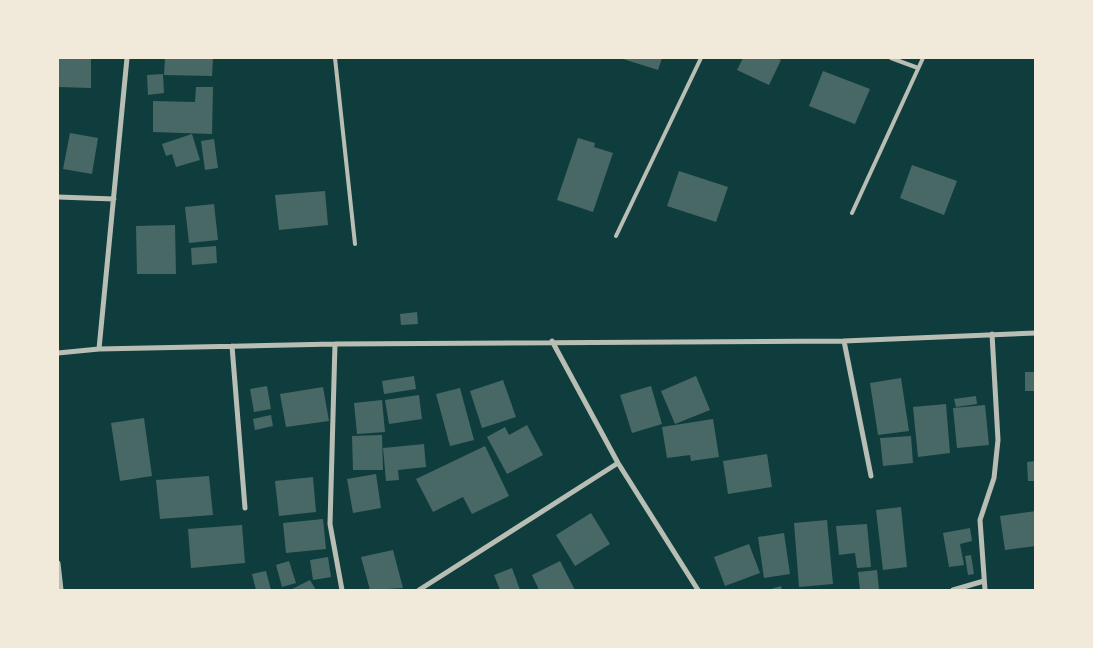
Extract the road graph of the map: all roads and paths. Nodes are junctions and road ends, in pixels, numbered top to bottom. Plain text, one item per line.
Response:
1 (126, 58) edge
2 (335, 58) edge
3 (701, 58) edge
4 (891, 58) edge
5 (923, 58) edge
6 (918, 68) junction
7 (58, 197) edge
8 (114, 199) junction
9 (852, 213) dead end
10 (616, 236) dead end
11 (355, 244) dead end
12 (1036, 333) edge
13 (992, 334) junction
14 (552, 341) junction
15 (844, 341) junction
16 (335, 344) junction
17 (232, 346) junction
18 (99, 349) junction
19 (58, 353) edge
20 (618, 463) junction
21 (871, 476) dead end
22 (244, 508) dead end
23 (58, 563) edge
24 (984, 581) junction
25 (61, 590) edge
26 (342, 590) edge
27 (419, 590) edge
28 (698, 590) edge
29 (952, 590) edge
30 (985, 590) edge

1 - 8 street
2 - 11 lane
3 - 10 lane
4 - 6 lane
5 - 6 lane
6 - 9 lane
7 - 8 street
8 - 18 street
12 - 13 street
13 - 15 street
13 - 24 street
14 - 15 street
14 - 16 street
14 - 20 street
15 - 21 street
16 - 17 street
16 - 26 street
17 - 18 street
17 - 22 street
18 - 19 street
20 - 27 street
20 - 28 street
23 - 25 street
24 - 29 street
24 - 30 street

